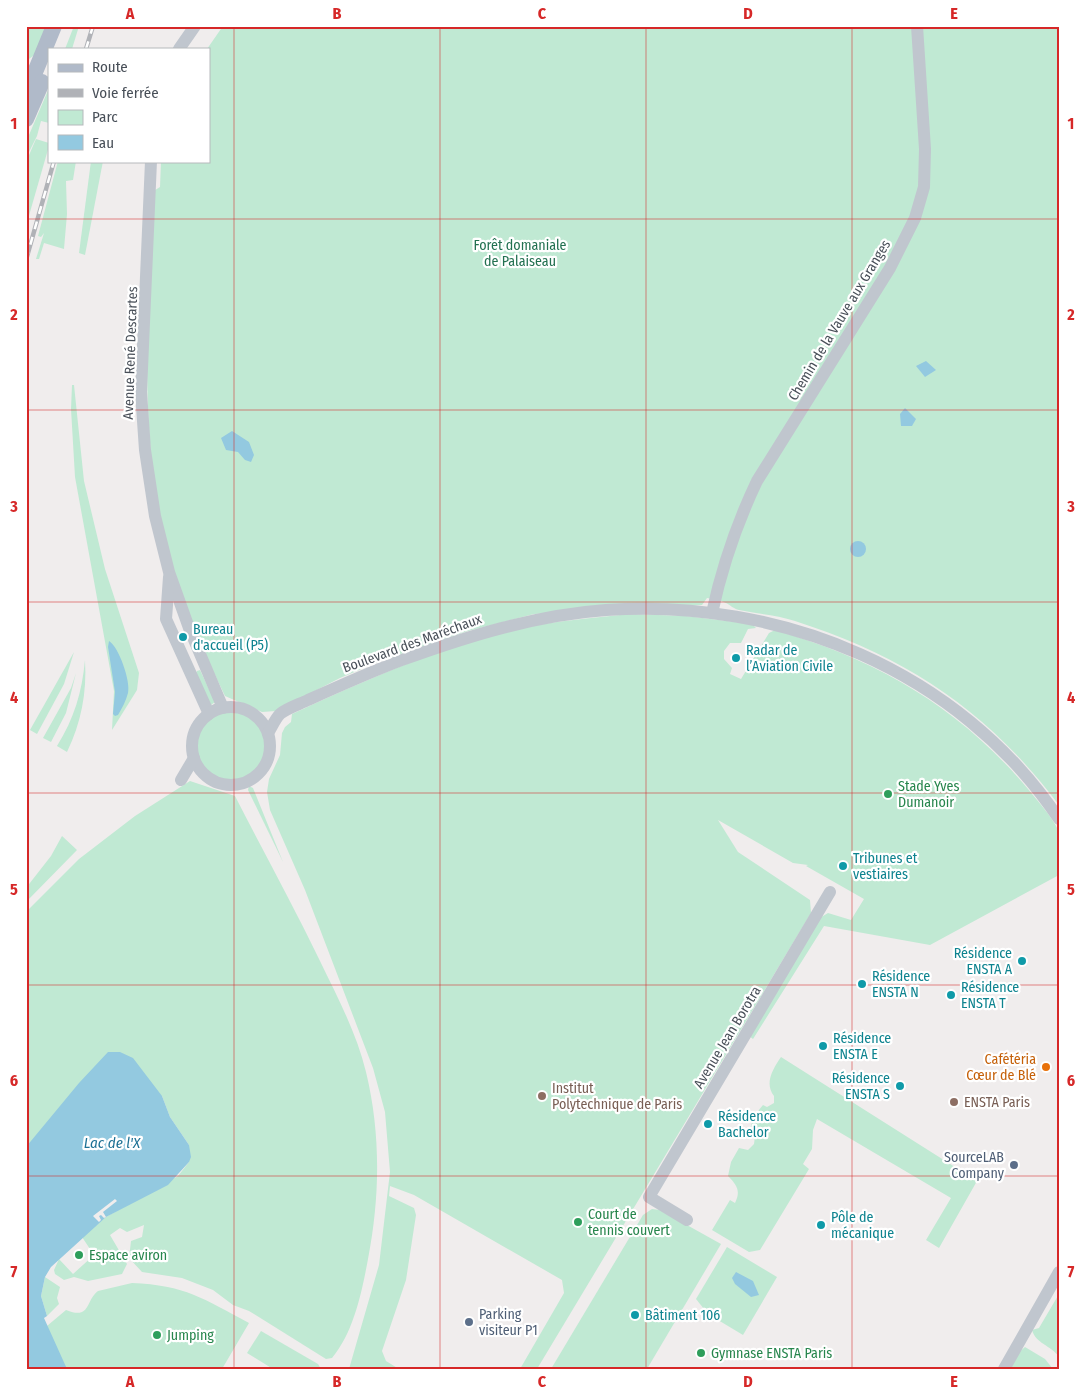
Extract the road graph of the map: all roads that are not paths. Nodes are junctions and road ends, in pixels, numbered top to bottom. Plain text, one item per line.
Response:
1 (54, 26) edge
2 (65, 26) edge
3 (185, 26) edge
4 (195, 26) edge
5 (917, 26) edge
6 (56, 48) edge
7 (171, 48) edge
8 (180, 48) edge
9 (38, 75) edge
10 (29, 98) edge
11 (26, 120) edge
12 (151, 162) edge
13 (169, 572) junction
14 (712, 613) junction
15 (223, 708) junction
16 (252, 713) junction
17 (281, 713) junction
18 (209, 714) junction
19 (268, 733) junction
20 (194, 758) junction
21 (206, 776) junction
22 (1059, 819) edge
23 (830, 892) dead end
24 (687, 1220) dead end
25 (1059, 1272) edge
26 (1004, 1369) edge

1 - 9 main road
2 - 6 main road
3 - 7 street
4 - 8 street
5 - 14 street, Chemin de la Vauve aux Granges
9 - 10 main road
10 - 11 main road
12 - 13 street, Avenue René Descartes
13 - 15 street, Avenue René Descartes
13 - 18 street, Avenue René Descartes
14 - 17 street, Boulevard des Maréchaux
14 - 22 street, Boulevard des Maréchaux
15 - 16 street
15 - 18 street
16 - 17 street, Boulevard des Maréchaux
16 - 19 street
17 - 19 street
18 - 20 street
19 - 21 street
20 - 21 street
20 - 21 street
23 - 24 street, Avenue Jean Borotra
25 - 26 street

